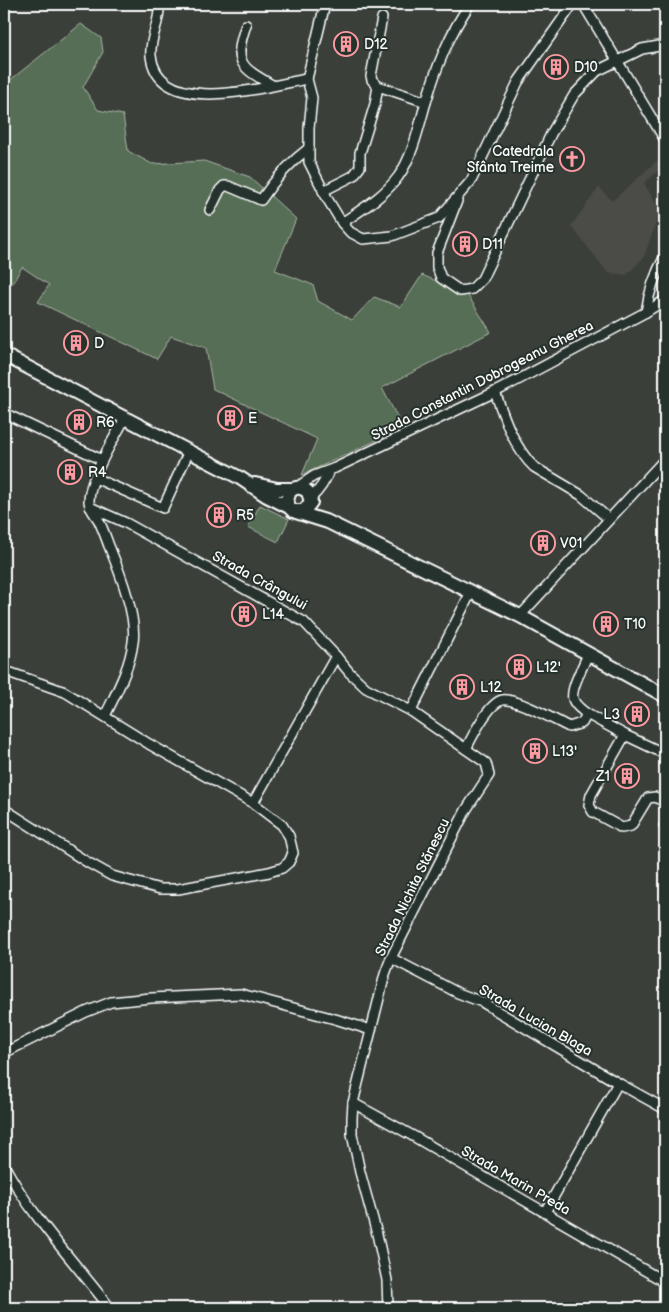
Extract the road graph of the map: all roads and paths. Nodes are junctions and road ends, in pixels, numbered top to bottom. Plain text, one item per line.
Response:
1 (159, 4) edge
2 (325, 4) edge
3 (470, 4) edge
4 (573, 4) edge
5 (583, 4) edge
6 (382, 18) dead end
7 (246, 25) dead end
8 (665, 45) edge
9 (617, 61) junction
10 (307, 79) junction
11 (272, 85) junction
12 (378, 86) junction
13 (426, 102) junction
14 (665, 140) edge
15 (309, 148) junction
16 (323, 191) junction
17 (458, 196) junction
18 (210, 210) dead end
19 (342, 223) junction
20 (665, 256) edge
21 (665, 300) edge
22 (646, 312) junction
23 (4, 355) edge
24 (495, 392) junction
25 (4, 413) edge
26 (125, 418) junction
27 (188, 451) junction
28 (665, 459) edge
29 (102, 460) junction
30 (329, 471) junction
31 (95, 478) junction
32 (248, 482) junction
33 (295, 488) junction
34 (311, 500) junction
35 (90, 507) junction
36 (293, 509) junction
37 (609, 519) junction
38 (328, 522) junction
39 (471, 592) junction
40 (520, 616) junction
41 (588, 654) junction
42 (336, 656) junction
43 (11, 673) dead end
44 (665, 696) edge
45 (411, 711) junction
46 (587, 714) junction
47 (105, 716) junction
48 (625, 735) junction
49 (466, 749) junction
50 (665, 754) edge
51 (665, 802) edge
52 (253, 803) junction
53 (4, 809) edge
54 (391, 958) junction
55 (371, 1030) junction
56 (4, 1053) edge
57 (618, 1083) junction
58 (353, 1103) junction
59 (665, 1109) edge
60 (4, 1165) edge
61 (545, 1212) junction
62 (665, 1282) edge
63 (110, 1308) edge
64 (388, 1308) edge

1 - 11 street
2 - 10 street
3 - 13 street
4 - 17 street
5 - 9 street
6 - 12 street
7 - 11 street
8 - 9 street
9 - 14 street
9 - 17 street
10 - 11 street
10 - 15 street
12 - 13 street
12 - 16 street
13 - 19 street
15 - 16 street
15 - 18 street
16 - 19 street
17 - 19 street
20 - 22 street
21 - 22 street, Strada Constantin Dobrogeanu Gherea
22 - 24 street, Strada Constantin Dobrogeanu Gherea
23 - 26 main road
24 - 30 street, Strada Constantin Dobrogeanu Gherea
24 - 37 street
25 - 29 street
26 - 27 main road
26 - 29 street
27 - 31 street
27 - 32 main road
28 - 37 street
29 - 31 street
30 - 33 street, Strada Constantin Dobrogeanu Gherea
30 - 34 street
31 - 35 street
32 - 33 main road
32 - 36 main road
33 - 34 main road
33 - 36 main road
34 - 36 main road
34 - 38 main road
35 - 42 street, Strada Crângului
35 - 47 street
36 - 38 main road
37 - 40 street
38 - 39 main road
39 - 40 main road
39 - 45 street
40 - 41 main road
41 - 44 main road
41 - 46 street
42 - 45 street, Strada Crângului
42 - 52 street
43 - 47 street
45 - 49 street, Strada Nichita Stănescu
46 - 48 street
46 - 49 street
47 - 52 street
48 - 50 street
48 - 51 street
49 - 54 street, Strada Nichita Stănescu
52 - 53 street
54 - 55 street, Strada Nichita Stănescu
54 - 57 street, Strada Lucian Blaga
55 - 56 street
55 - 58 street, Strada Nichita Stănescu
57 - 59 street, Strada Lucian Blaga
57 - 61 street
58 - 61 street, Strada Marin Preda
58 - 64 street, Strada Nichita Stănescu
60 - 63 street
61 - 62 street, Strada Marin Preda

